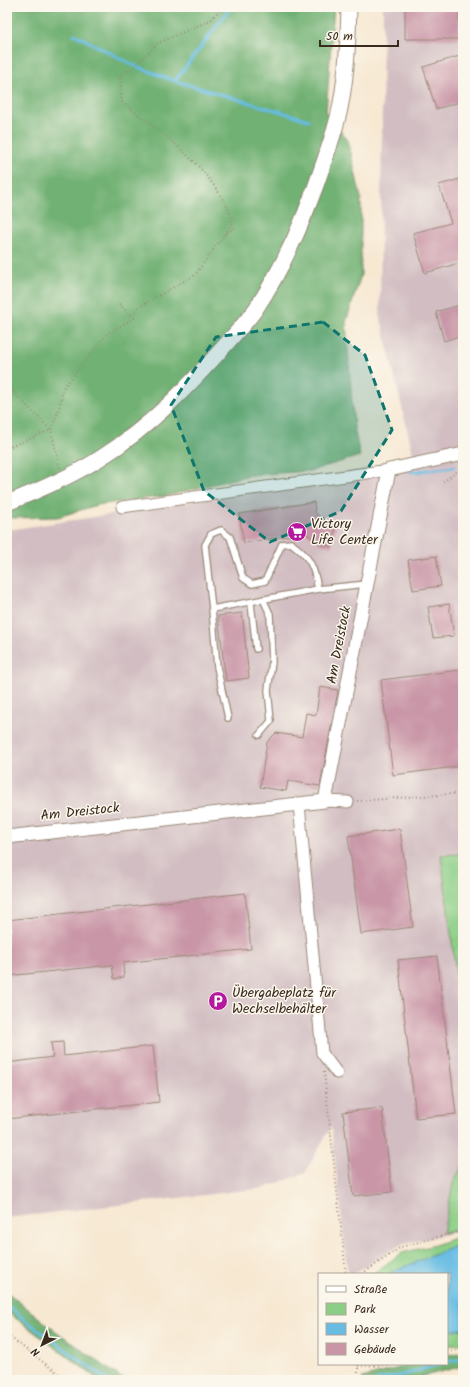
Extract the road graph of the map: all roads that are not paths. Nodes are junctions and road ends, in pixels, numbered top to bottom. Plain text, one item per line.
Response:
1 (349, 7) edge
2 (463, 454) edge
3 (389, 470) junction
4 (7, 503) edge
5 (122, 507) dead end
6 (368, 584) junction
7 (318, 588) junction
8 (263, 599) junction
9 (251, 603) junction
10 (212, 609) junction
11 (256, 649) dead end
12 (228, 718) dead end
13 (259, 735) dead end
14 (325, 801) junction
15 (348, 802) road end
16 (299, 804) junction
17 (7, 837) edge
18 (336, 1073) dead end

1 - 4 main road
2 - 3 street
3 - 5 street
3 - 6 street, Am Dreistock
6 - 7 lane
6 - 14 street, Am Dreistock
7 - 8 lane
7 - 10 lane
8 - 9 lane
8 - 13 lane
9 - 10 lane
9 - 11 lane
10 - 12 lane
14 - 15 street
14 - 16 street, Am Dreistock
16 - 17 street, Am Dreistock
16 - 18 street

